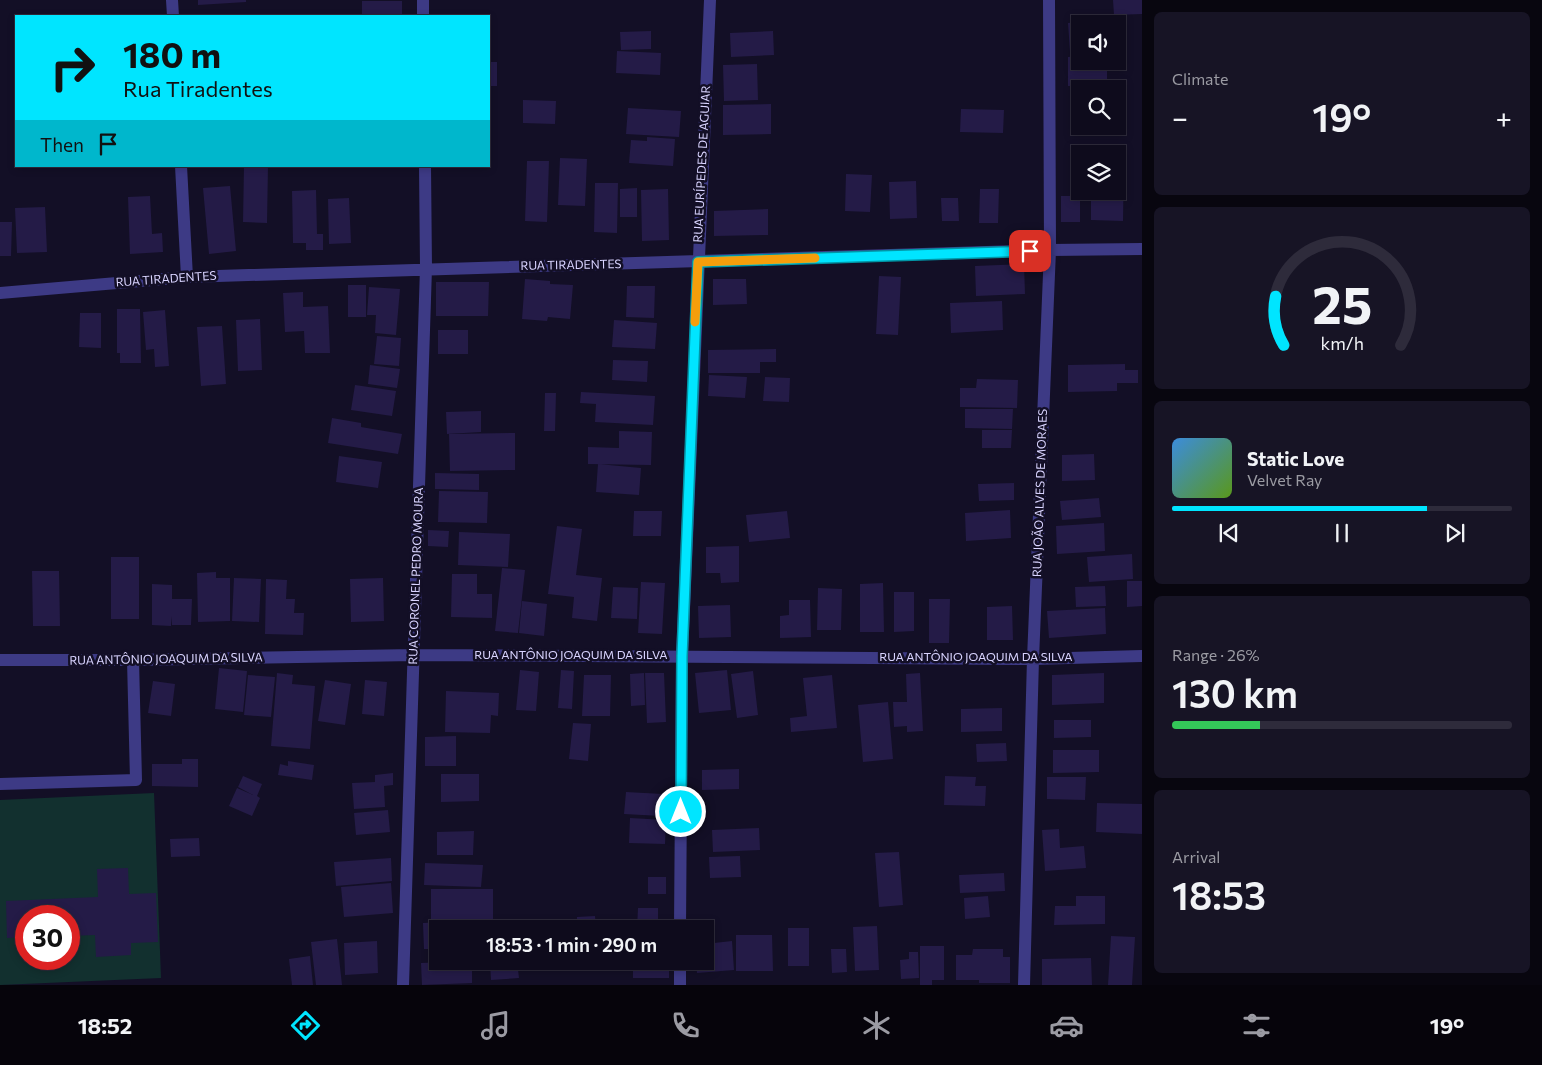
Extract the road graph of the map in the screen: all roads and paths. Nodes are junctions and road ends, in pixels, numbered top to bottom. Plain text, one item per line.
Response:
1 (172, 0) edge
2 (423, 0) edge
3 (710, 0) edge
4 (1049, 0) edge
5 (173, 15) edge
6 (423, 15) edge
7 (181, 167) edge
8 (425, 167) edge
9 (1050, 250) junction
10 (1142, 250) edge
11 (698, 262) junction
12 (426, 268) junction
13 (187, 277) junction
14 (0, 293) edge
15 (414, 654) junction
16 (682, 656) junction
17 (1142, 656) edge
18 (1033, 659) junction
19 (0, 660) edge
20 (133, 660) junction
21 (0, 784) edge
22 (680, 920) edge
23 (680, 970) edge
24 (403, 985) edge
25 (680, 985) edge
26 (1024, 985) edge

1 - 5 street
2 - 6 street
3 - 11 street, RUA EURÍPEDES DE AGUIAR
4 - 9 street, RUA JOÃO ALVES DE MORAES
7 - 13 street
8 - 12 street, RUA CORONEL PEDRO MOURA
9 - 10 street, RUA TIRADENTES
9 - 11 street, RUA TIRADENTES
9 - 18 street, RUA JOÃO ALVES DE MORAES
11 - 12 street, RUA TIRADENTES
11 - 16 street, RUA EURÍPEDES DE AGUIAR
12 - 13 street, RUA TIRADENTES
12 - 15 street, RUA CORONEL PEDRO MOURA
13 - 14 street, RUA TIRADENTES
15 - 16 street, RUA ANTÔNIO JOAQUIM DA SILVA
15 - 20 street, RUA ANTÔNIO JOAQUIM DA SILVA
15 - 24 street, RUA CORONEL PEDRO MOURA
16 - 18 street, RUA ANTÔNIO JOAQUIM DA SILVA
16 - 22 street, RUA EURÍPEDES DE AGUIAR
17 - 18 street, RUA ANTÔNIO JOAQUIM DA SILVA
18 - 26 street, RUA JOÃO ALVES DE MORAES
19 - 20 street, RUA ANTÔNIO JOAQUIM DA SILVA
20 - 21 street
23 - 25 street

